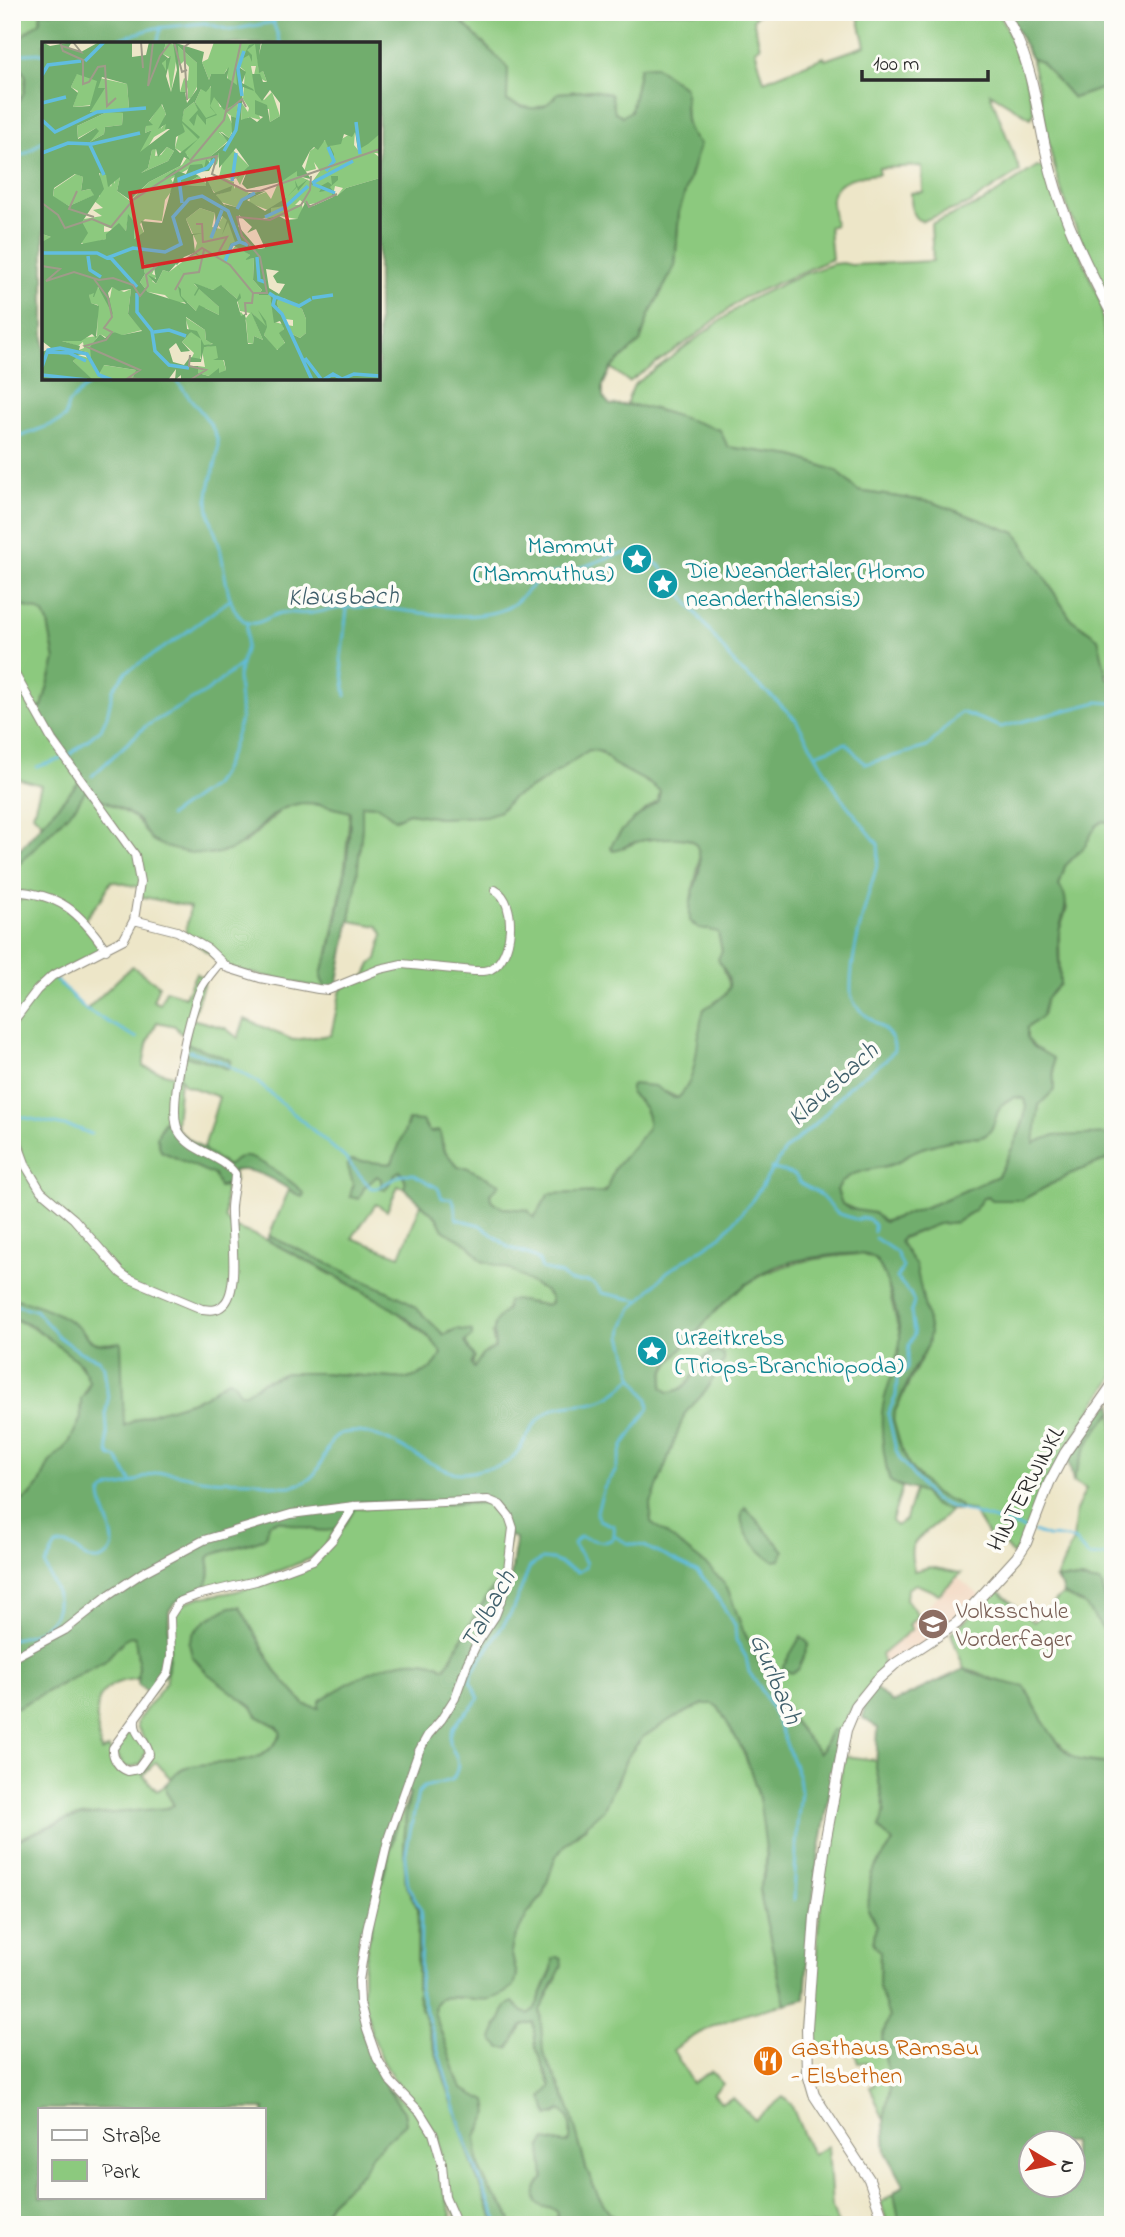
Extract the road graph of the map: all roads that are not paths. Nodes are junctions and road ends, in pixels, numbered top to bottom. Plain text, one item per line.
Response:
1 (1003, 12) edge
2 (1113, 316) edge
3 (12, 669) edge
4 (495, 890) dead end
5 (12, 891) edge
6 (134, 920) junction
7 (106, 950) junction
8 (220, 962) junction
9 (12, 1023) edge
10 (12, 1128) edge
11 (1113, 1384) edge
12 (354, 1506) junction
13 (12, 1658) edge
14 (135, 1720) junction
15 (457, 2225) edge
16 (885, 2225) edge

1 - 2 street
3 - 6 street
4 - 8 street
5 - 7 street
6 - 7 street
6 - 8 street
7 - 9 street
8 - 10 street
11 - 16 street, HINTERWINKL
12 - 13 street
12 - 14 street
12 - 15 street
14 - 14 street

